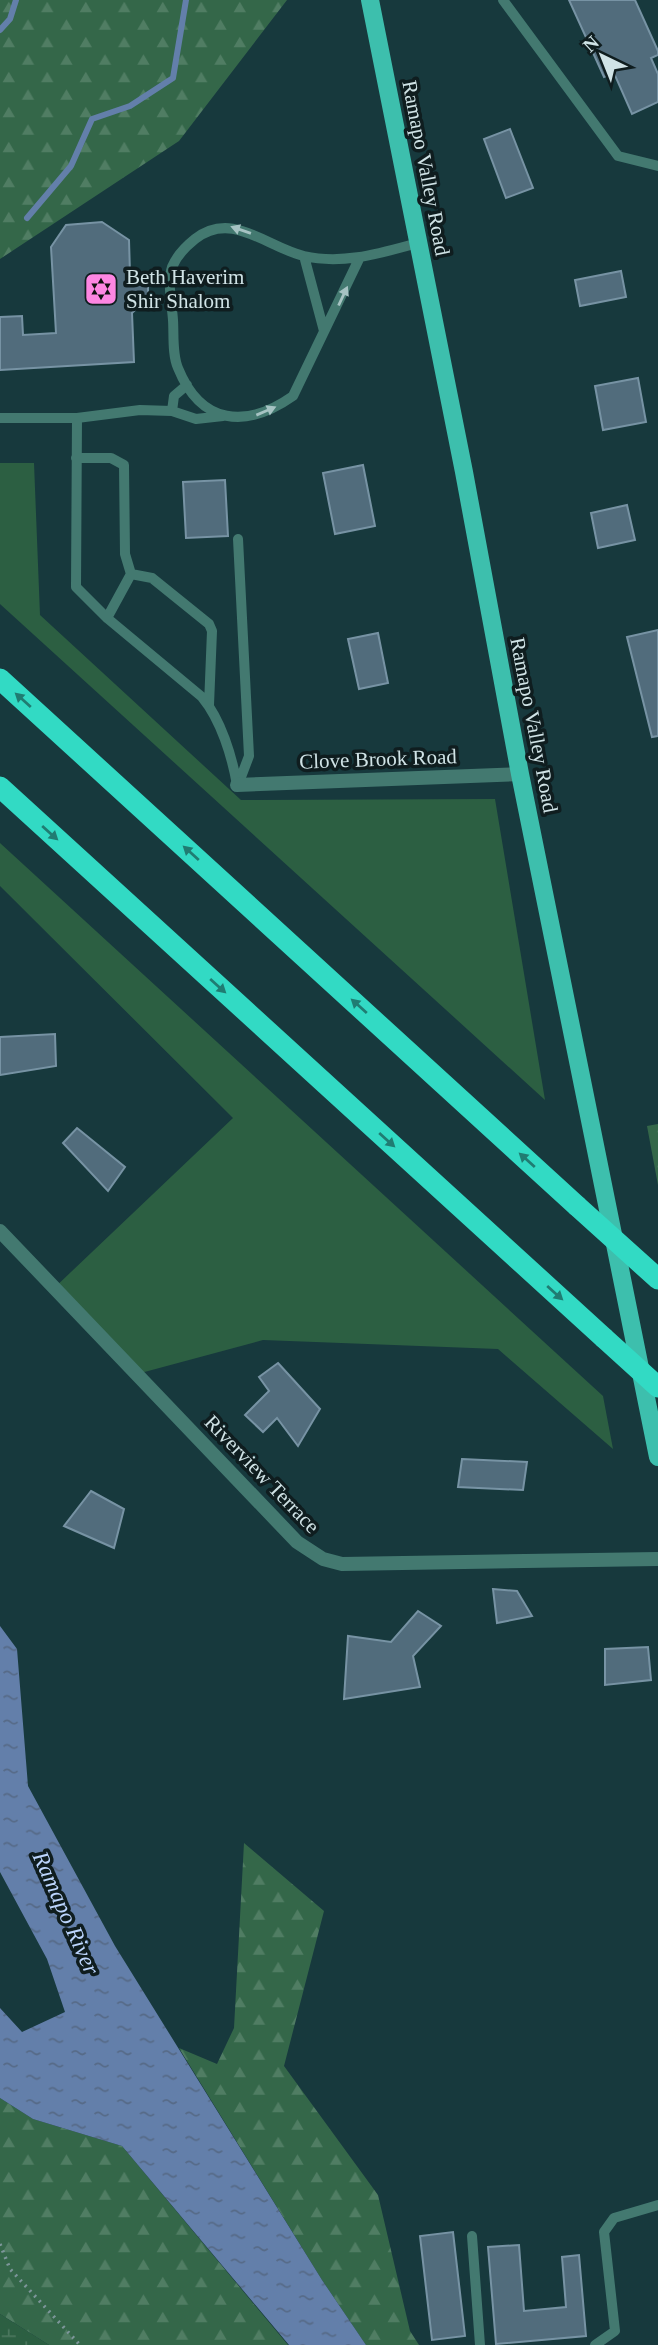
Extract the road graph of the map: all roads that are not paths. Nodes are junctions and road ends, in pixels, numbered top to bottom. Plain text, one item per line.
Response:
1 (370, 0) edge
2 (503, 0) edge
3 (658, 166) edge
4 (418, 243) junction
5 (304, 256) junction
6 (359, 259) junction
7 (324, 331) junction
8 (187, 385) junction
9 (172, 411) junction
10 (223, 416) junction
11 (0, 418) edge
12 (76, 418) junction
13 (76, 457) junction
14 (237, 539) dead end
15 (131, 574) junction
16 (107, 618) junction
17 (0, 679) edge
18 (209, 705) junction
19 (520, 774) junction
20 (237, 785) junction
21 (0, 787) edge
22 (0, 1231) edge
23 (658, 1279) edge
24 (658, 1387) edge
25 (658, 1457) edge
26 (658, 1559) edge
27 (658, 2205) edge
28 (472, 2236) dead end
29 (480, 2345) edge
30 (595, 2345) edge

1 - 4 main road, Ramapo Valley Road
2 - 3 lane
4 - 6 lane
4 - 19 main road, Ramapo Valley Road
5 - 6 lane
5 - 7 lane
5 -> 8 lane
7 -> 6 lane
10 -> 7 lane
8 - 9 lane
8 - 10 lane
9 - 10 lane
9 - 12 lane
11 - 12 lane
12 - 13 lane
13 - 15 lane
13 - 16 lane
14 - 20 lane
15 - 16 lane
15 - 18 lane
16 - 18 lane
23 -> 17 highway, bridge
18 - 20 lane
19 - 20 street, Clove Brook Road
19 - 25 main road, Ramapo Valley Road
21 -> 24 highway, bridge
22 - 26 street, Riverview Terrace
27 - 30 lane
28 - 29 lane

